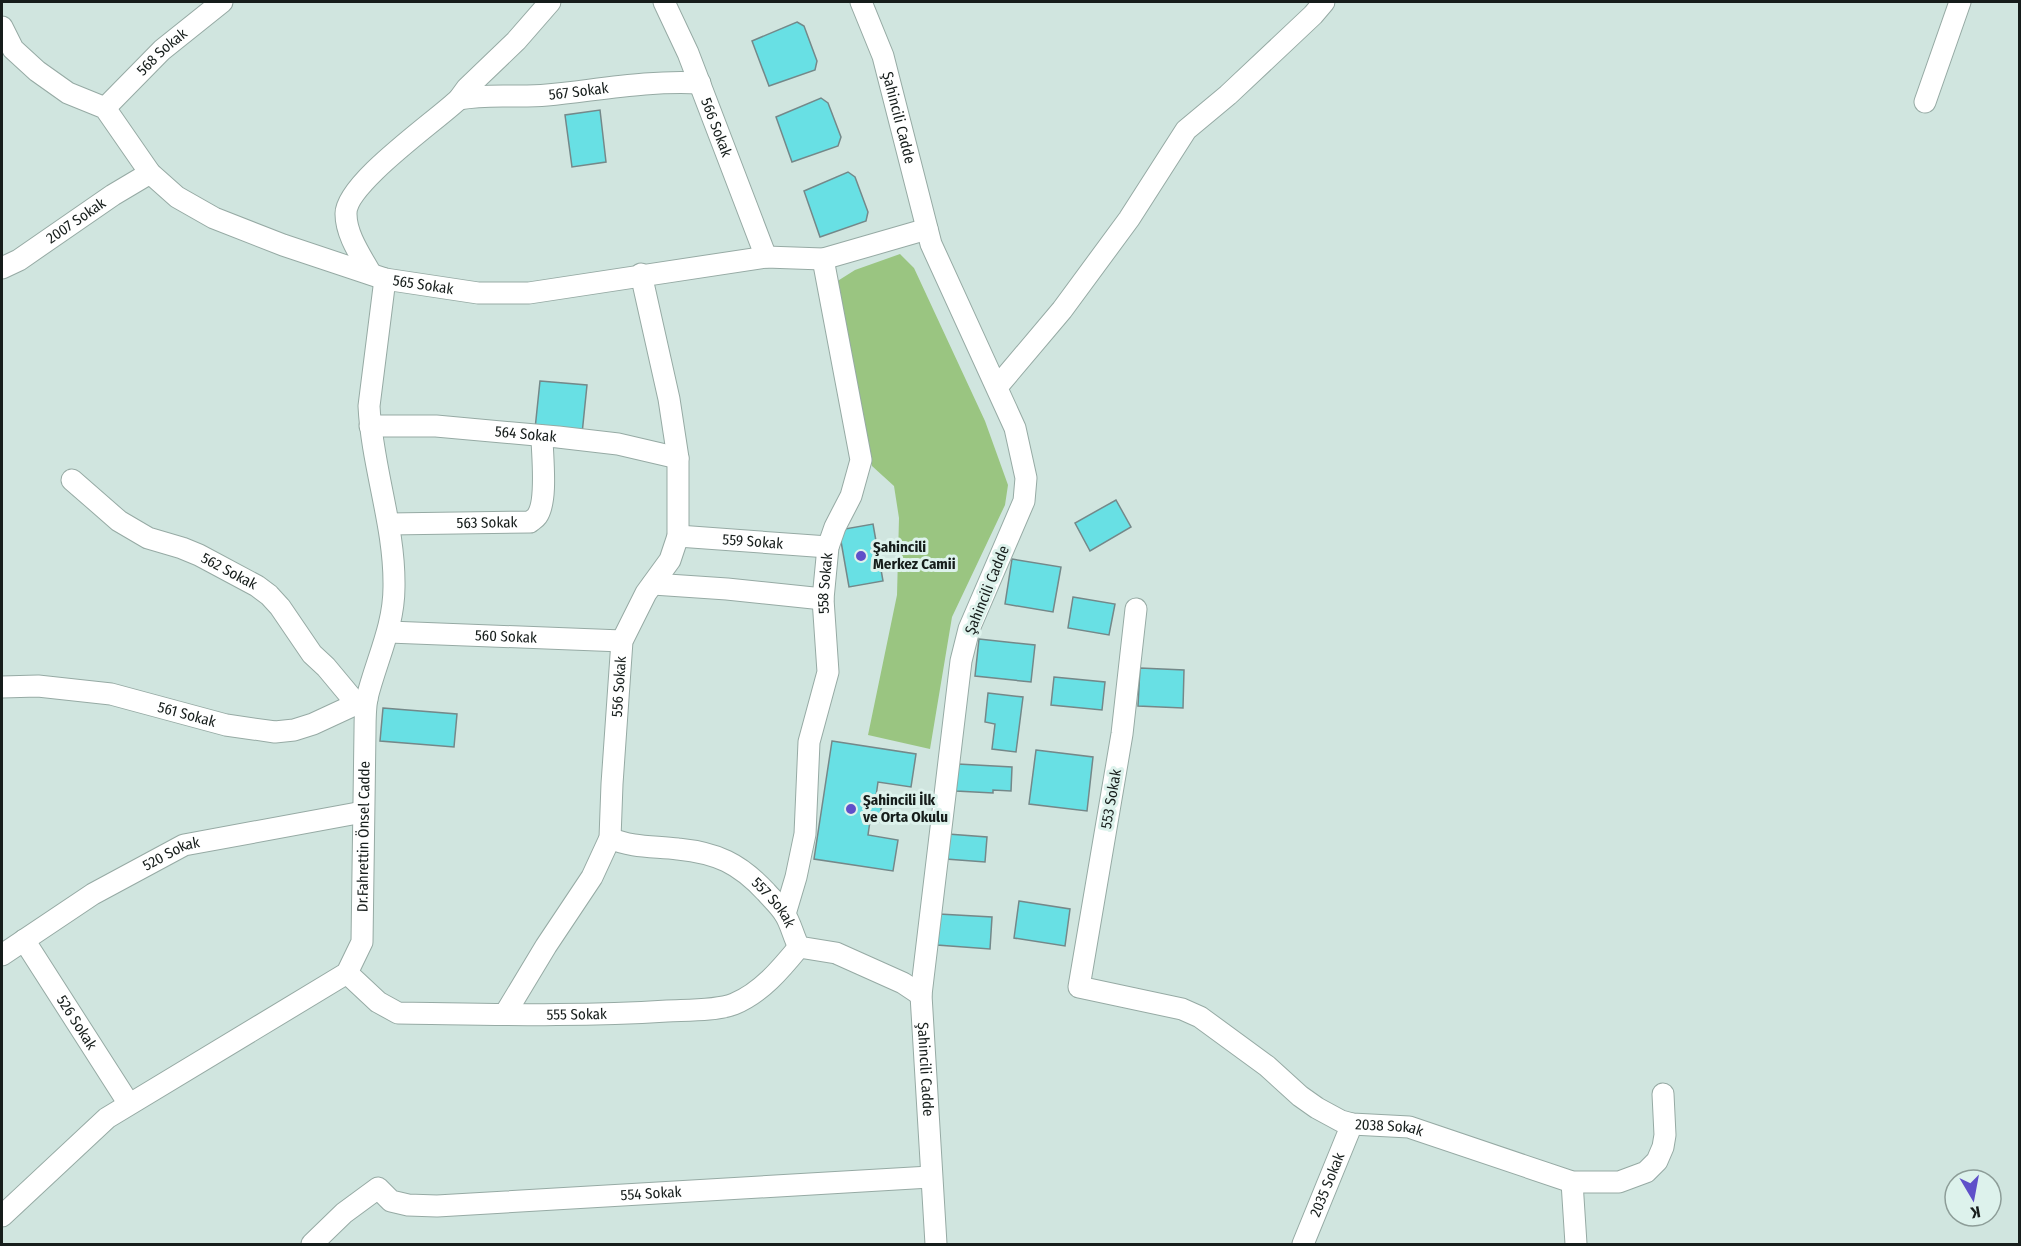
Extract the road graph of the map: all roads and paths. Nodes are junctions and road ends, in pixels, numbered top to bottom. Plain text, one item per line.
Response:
1 (222, 2) edge
2 (550, 2) edge
3 (664, 2) edge
4 (861, 2) edge
5 (1324, 2) edge
6 (1960, 2) edge
7 (2, 27) edge
8 (700, 83) junction
9 (459, 99) junction
10 (1925, 102) dead end
11 (105, 108) junction
12 (150, 173) junction
13 (927, 229) junction
14 (766, 257) junction
15 (823, 259) junction
16 (2, 268) edge
17 (641, 274) junction
18 (378, 276) junction
19 (998, 387) junction
20 (370, 426) junction
21 (542, 436) junction
22 (678, 458) junction
23 (72, 480) dead end
24 (389, 524) junction
25 (678, 536) junction
26 (828, 547) junction
27 (653, 584) junction
28 (824, 598) junction
29 (1136, 609) dead end
30 (389, 632) junction
31 (622, 641) junction
32 (2, 687) edge
33 (362, 701) junction
34 (363, 812) junction
35 (610, 838) junction
36 (785, 914) junction
37 (24, 940) junction
38 (799, 947) junction
39 (2, 955) edge
40 (347, 973) junction
41 (1079, 987) joint
42 (921, 995) junction
43 (505, 1014) junction
44 (1664, 1094) dead end
45 (129, 1104) junction
46 (1352, 1124) junction
47 (930, 1177) junction
48 (1572, 1182) junction
49 (2, 1216) edge
50 (312, 1245) edge
51 (936, 1245) edge
52 (1302, 1245) edge
53 (1576, 1245) edge

1 - 11 street, 568 Sokak
2 - 9 street
3 - 8 street, 566 Sokak
4 - 13 street, Şahincili Cadde
5 - 19 street
6 - 10 street
7 - 11 street
8 - 9 street, 567 Sokak
8 - 14 street, 566 Sokak
9 - 18 street
11 - 12 street, 565 Sokak
12 - 16 street, 2007 Sokak
12 - 18 street, 565 Sokak
13 - 15 street, 565 Sokak
13 - 19 street, Şahincili Cadde
14 - 15 street, 565 Sokak
14 - 17 street, 565 Sokak
15 - 26 street, 558 Sokak
17 - 18 street, 565 Sokak
17 - 22 street, 556 Sokak
18 - 20 street, Dr.Fahrettin Önsel Cadde
19 - 42 street, Şahincili Cadde
20 - 21 street, 564 Sokak
20 - 24 street, Dr.Fahrettin Önsel Cadde
21 - 22 street, 564 Sokak
21 - 24 street, 563 Sokak
22 - 25 street, 556 Sokak
23 - 33 street, 562 Sokak
24 - 30 street, Dr.Fahrettin Önsel Cadde
25 - 26 street, 559 Sokak
25 - 27 street, 556 Sokak
26 - 28 street, 558 Sokak
27 - 28 street
27 - 31 street, 556 Sokak
28 - 36 street, 558 Sokak
29 - 41 street, 553 Sokak
30 - 31 street, 560 Sokak
30 - 33 street, Dr.Fahrettin Önsel Cadde
31 - 35 street, 556 Sokak
32 - 33 street, 561 Sokak
33 - 34 street, Dr.Fahrettin Önsel Cadde
34 - 37 street, 520 Sokak
34 - 40 street, Dr.Fahrettin Önsel Cadde
35 - 36 street, 557 Sokak
35 - 43 street, 556 Sokak
36 - 38 street, 557 Sokak
37 - 39 street, 520 Sokak
37 - 45 street, 526 Sokak
38 - 42 street, 557 Sokak
38 - 43 street, 555 Sokak
40 - 43 street, 555 Sokak
40 - 45 street
41 - 46 street, 2038 Sokak
42 - 47 street, Şahincili Cadde
44 - 48 street, 2038 Sokak
45 - 49 street
46 - 48 street, 2038 Sokak
46 - 52 street, 2035 Sokak
47 - 50 street, 554 Sokak
47 - 51 street, Şahincili Cadde
48 - 53 street

